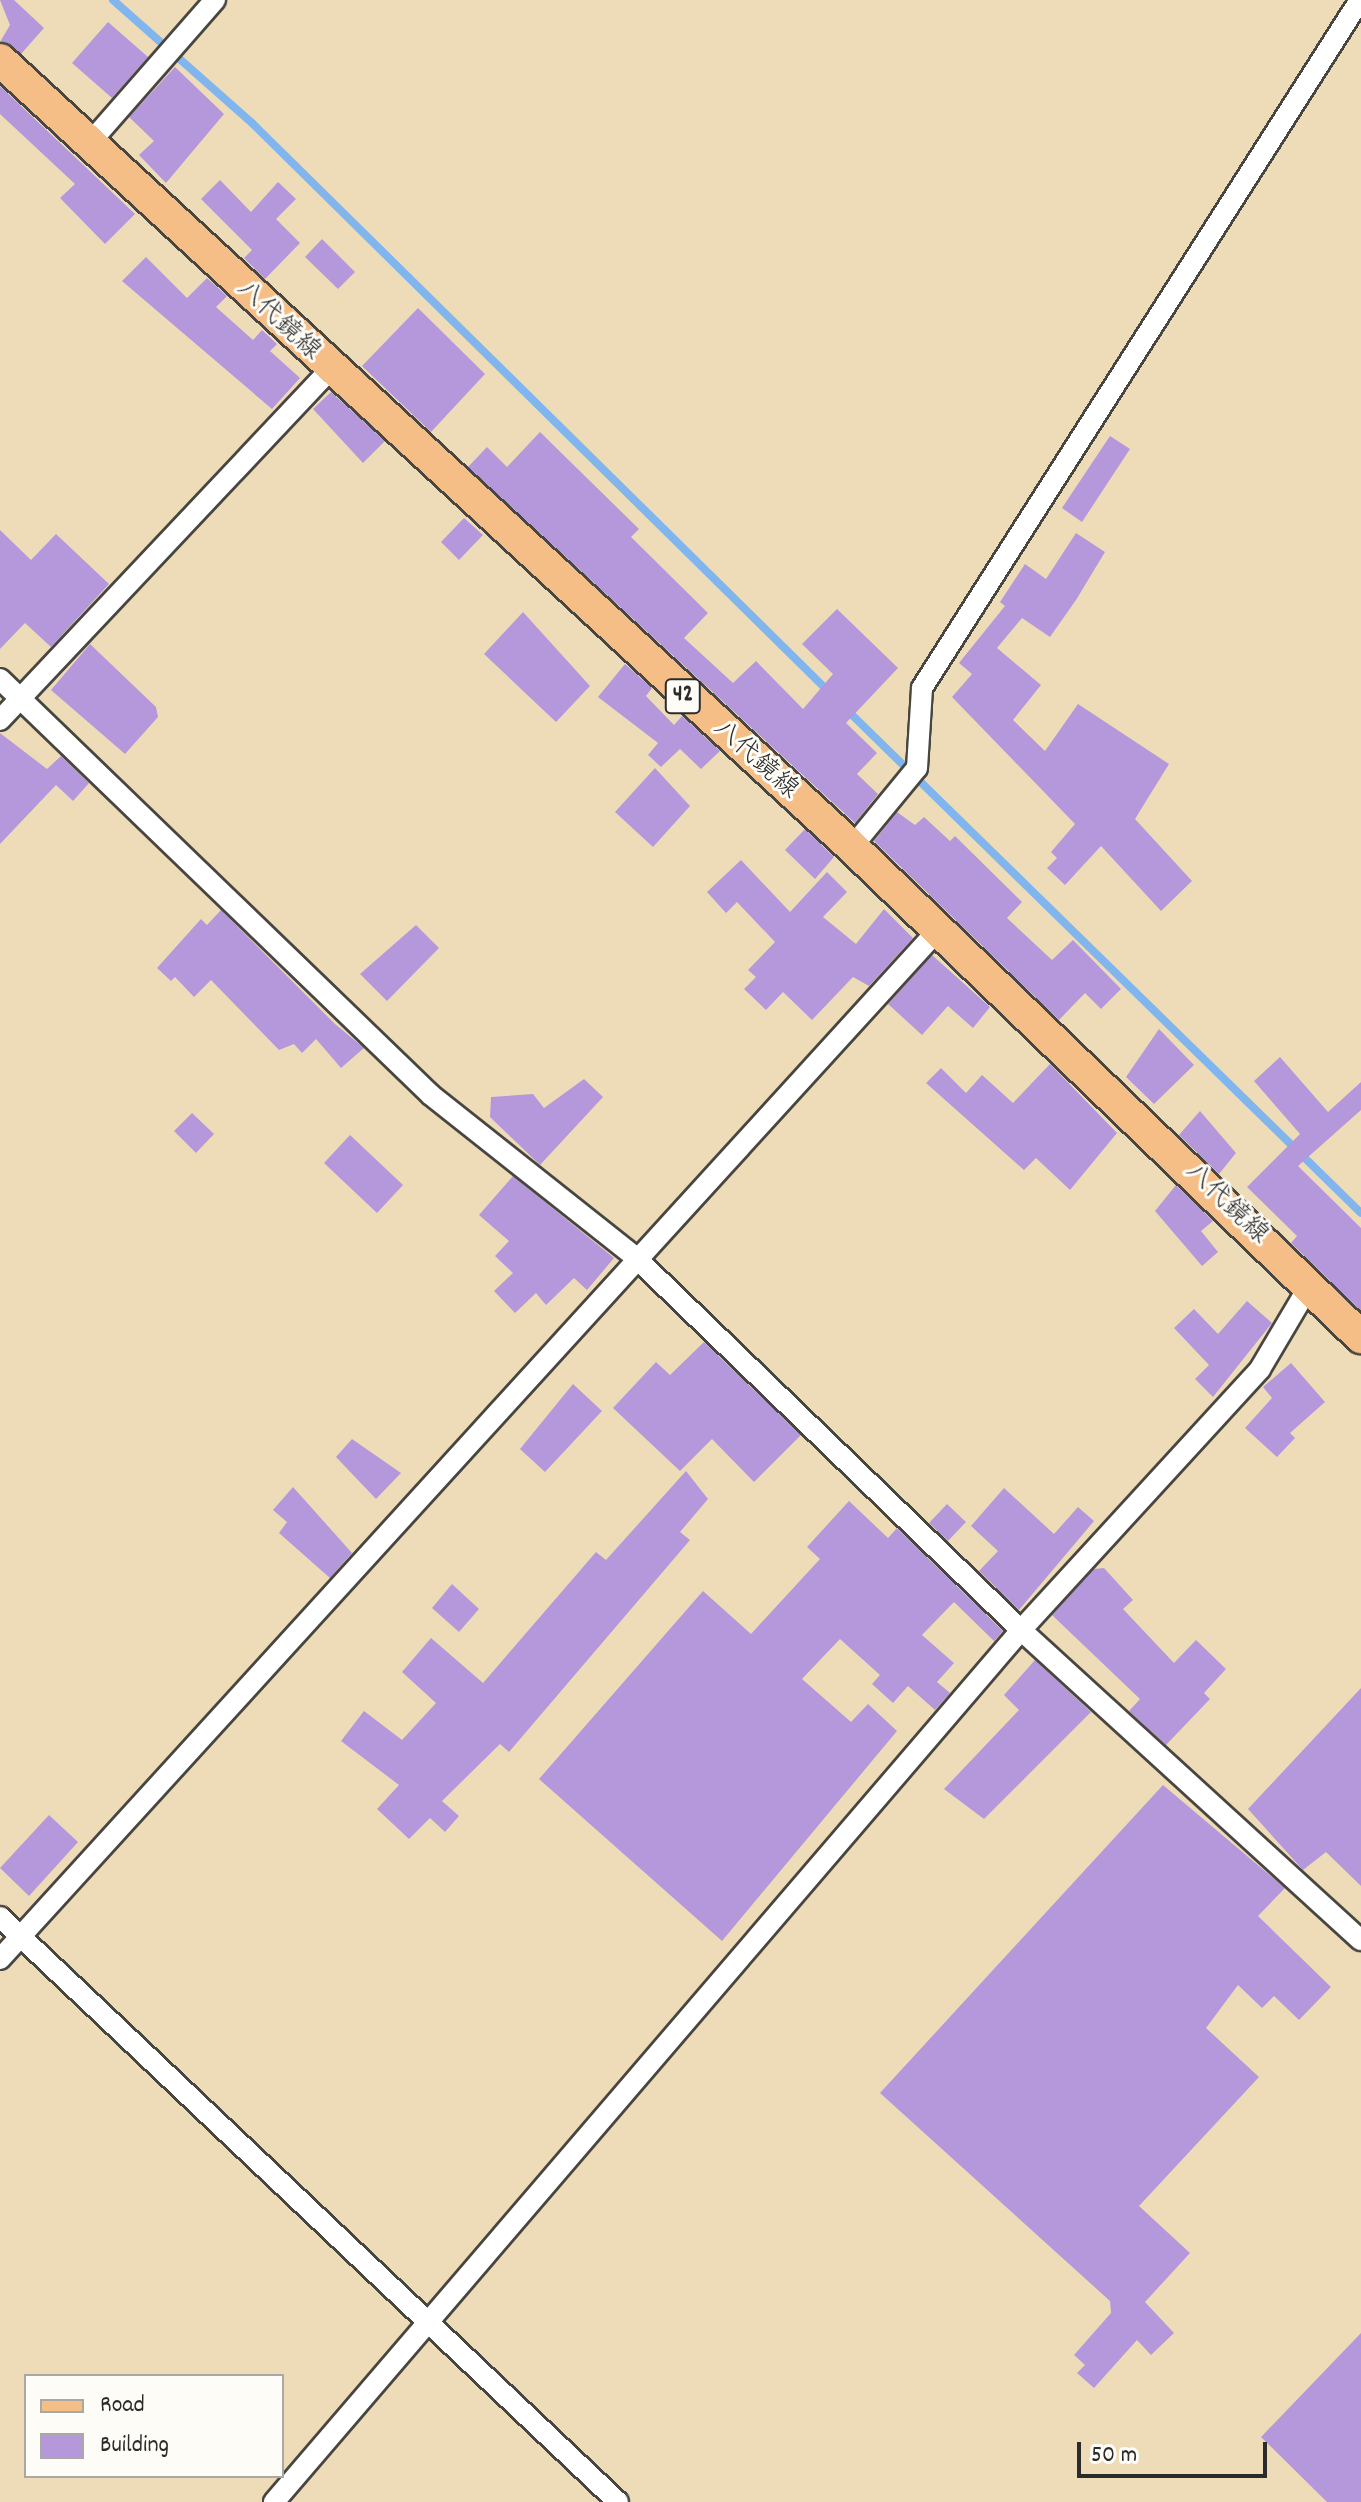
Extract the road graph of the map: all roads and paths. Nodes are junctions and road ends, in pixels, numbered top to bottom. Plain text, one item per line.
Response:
1 (215, 0) edge
2 (1360, 0) edge
3 (0, 60) edge
4 (88, 145) junction
5 (330, 370) junction
6 (0, 679) edge
7 (20, 698) junction
8 (0, 720) edge
9 (852, 847) junction
10 (936, 932) junction
11 (634, 1256) junction
12 (1309, 1286) junction
13 (1361, 1337) edge
14 (1021, 1630) junction
15 (0, 1917) edge
16 (21, 1936) junction
17 (1361, 1940) edge
18 (0, 1959) edge
19 (428, 2322) junction
20 (274, 2502) edge
21 (618, 2502) edge

1 - 4 street
2 - 9 street
3 - 4 main road, 八代鏡線 / 42
4 - 5 main road, 八代鏡線 / 42
5 - 7 street
5 - 9 main road, 八代鏡線 / 42
6 - 7 street
7 - 8 street
7 - 11 street
9 - 10 main road, 八代鏡線 / 42
10 - 11 street
10 - 12 main road, 八代鏡線 / 42
11 - 14 street
11 - 16 street
12 - 13 main road, 八代鏡線 / 42
12 - 14 street
14 - 17 street
14 - 19 street
15 - 16 street
16 - 18 street
16 - 19 street
19 - 20 street
19 - 21 street

